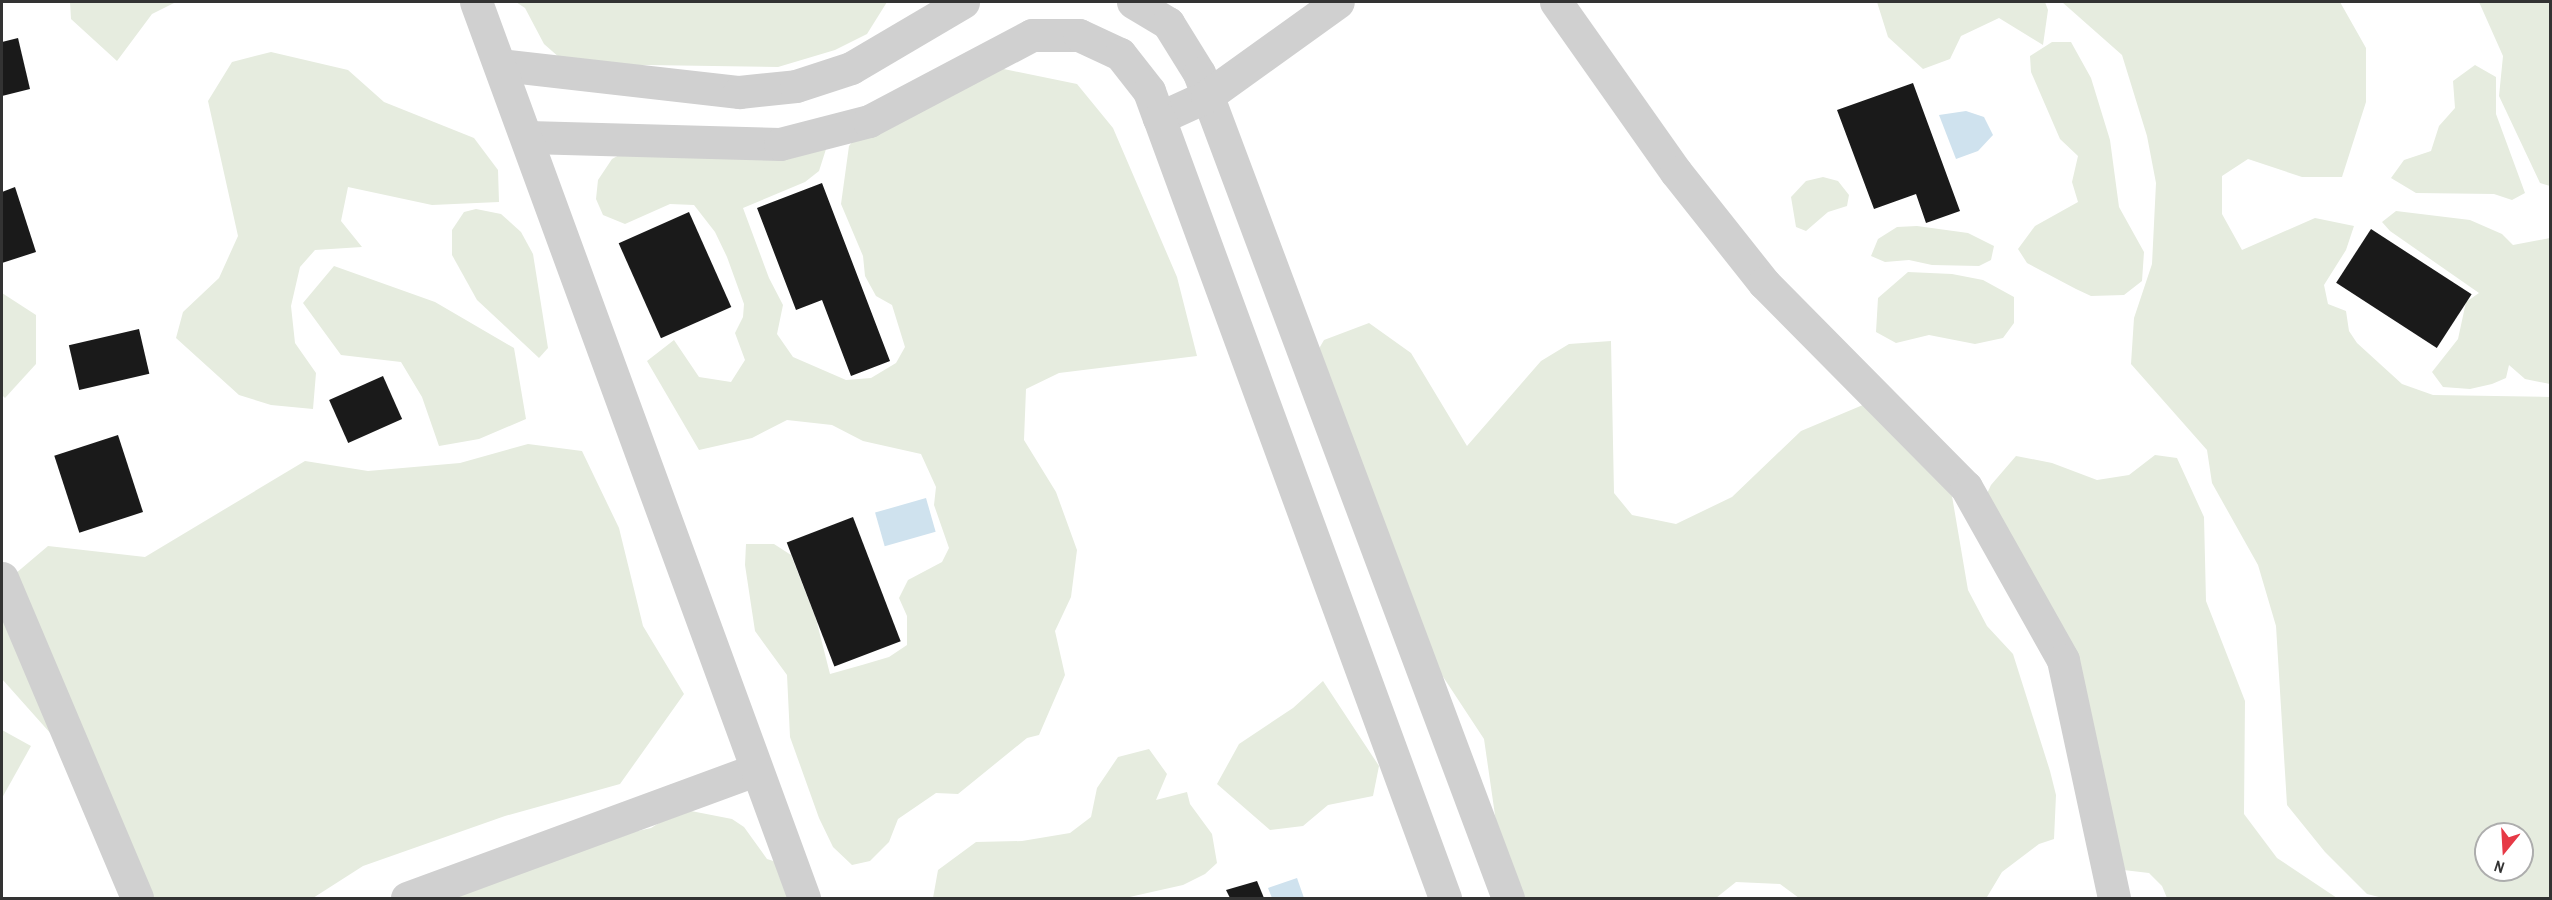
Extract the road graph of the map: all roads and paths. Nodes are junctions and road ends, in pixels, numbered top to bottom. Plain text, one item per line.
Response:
1 (476, 2) edge
2 (963, 2) edge
3 (1133, 2) edge
4 (1338, 2) edge
5 (1556, 2) edge
6 (501, 65) junction
7 (1207, 96) junction
8 (1159, 118) junction
9 (528, 137) junction
10 (2, 578) edge
11 (754, 770) junction
12 (137, 898) edge
13 (407, 898) edge
14 (804, 898) edge
15 (1446, 898) edge
16 (1508, 898) edge
17 (2114, 898) edge

1 - 6 street
2 - 6 street
3 - 7 street
4 - 7 street
5 - 17 street
6 - 9 street
7 - 8 street
7 - 16 street
8 - 9 street
8 - 15 street
9 - 11 street
10 - 12 street
11 - 13 street
11 - 14 street

